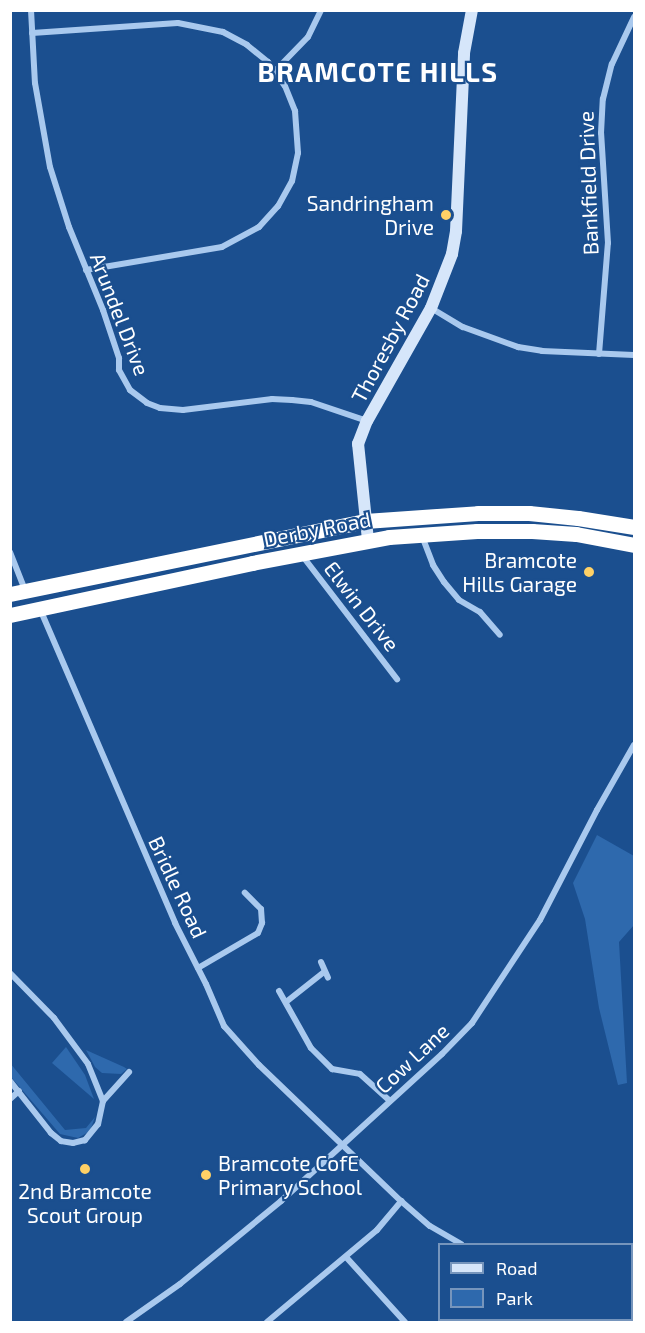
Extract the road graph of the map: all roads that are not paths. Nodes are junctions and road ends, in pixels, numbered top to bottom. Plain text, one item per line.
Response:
1 (32, 10) edge
2 (321, 10) edge
3 (472, 10) edge
4 (634, 17) edge
5 (32, 33) junction
6 (275, 71) junction
7 (86, 270) junction
8 (431, 308) junction
9 (599, 354) junction
10 (634, 355) edge
11 (367, 421) junction
12 (365, 521) junction
13 (634, 528) edge
14 (421, 534) junction
15 (368, 540) junction
16 (634, 545) edge
17 (10, 552) edge
18 (301, 553) junction
19 (18, 592) edge
20 (39, 607) junction
21 (10, 615) edge
22 (500, 635) dead end
23 (398, 679) dead end
24 (634, 745) edge
25 (245, 893) dead end
26 (321, 962) dead end
27 (198, 968) junction
28 (10, 974) edge
29 (279, 991) dead end
30 (286, 1002) junction
31 (129, 1072) dead end
32 (10, 1081) edge
33 (19, 1091) junction
34 (10, 1099) edge
35 (103, 1101) junction
36 (390, 1101) junction
37 (344, 1143) junction
38 (401, 1201) junction
39 (458, 1243) edge
40 (346, 1257) junction
41 (126, 1323) edge
42 (267, 1323) edge
43 (405, 1323) edge

1 - 5 street, Arundel Drive
2 - 6 street
3 - 8 street, Thoresby Road
4 - 9 street, Bankfield Drive
5 - 6 street
5 - 7 street, Arundel Drive
6 - 7 street
7 - 11 street, Arundel Drive
8 - 9 street
8 - 11 street, Thoresby Road
9 - 10 street
11 - 12 street, Thoresby Road
12 - 13 highway, Derby Road
12 - 15 street, Thoresby Road
12 - 19 highway, Derby Road
14 - 15 highway, Derby Road
14 - 16 highway, Derby Road
14 - 22 street
15 - 18 highway, Derby Road
17 - 19 street
18 - 20 highway, Derby Road
18 - 23 street, Elwin Drive
20 - 21 highway, Derby Road
20 - 27 street, Bridle Road
24 - 36 street, Cow Lane
25 - 27 street
26 - 30 street
27 - 37 street, Bridle Road
28 - 35 street
29 - 30 street
30 - 36 street
31 - 35 street
32 - 33 street
33 - 34 street
33 - 35 street
36 - 37 street, Cow Lane
37 - 38 street, Bridle Road
37 - 41 street, Cow Lane
38 - 39 street, Bridle Road
38 - 40 street
40 - 42 street
40 - 43 street

